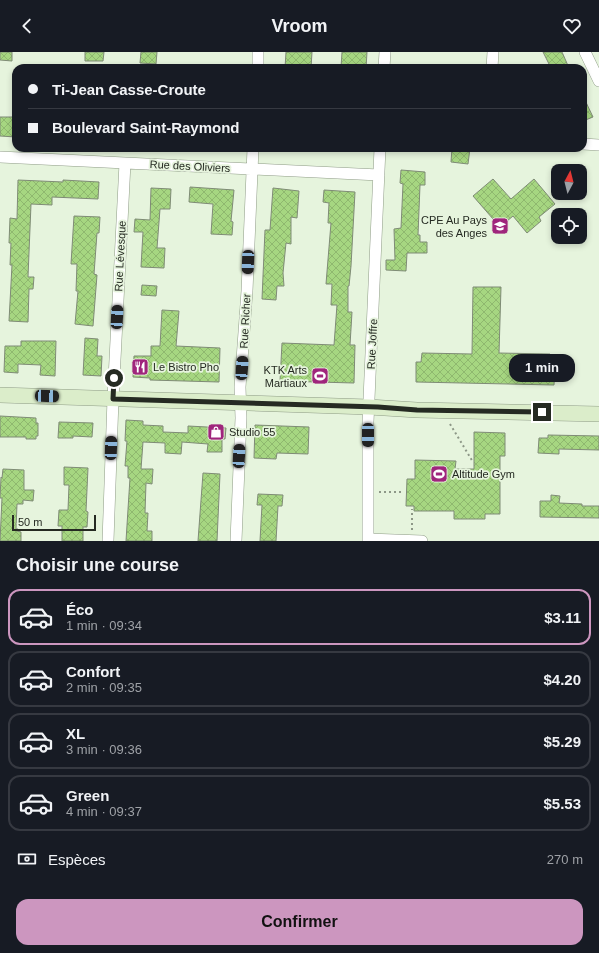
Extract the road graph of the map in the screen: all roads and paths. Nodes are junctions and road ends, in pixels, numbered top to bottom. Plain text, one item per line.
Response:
1 (258, 52) edge
2 (384, 52) edge
3 (493, 52) edge
4 (585, 52) edge
5 (258, 64) edge
6 (384, 64) edge
7 (492, 64) edge
8 (599, 81) edge
9 (587, 144) edge
10 (599, 145) edge
11 (253, 152) edge
12 (380, 152) edge
13 (0, 157) edge
14 (124, 163) junction
15 (252, 169) junction
16 (379, 175) junction
17 (0, 395) edge
18 (113, 399) junction
19 (241, 402) junction
20 (369, 407) junction
21 (442, 410) junction
22 (599, 414) edge
23 (473, 462) dead end
24 (368, 492) junction
25 (404, 492) dead end
26 (412, 509) dead end
27 (368, 540) edge
28 (108, 541) edge
29 (236, 541) edge
30 (412, 541) edge
31 (422, 541) edge

1 - 5 street
2 - 6 street
3 - 7 street
4 - 8 street
9 - 10 street
11 - 15 street, Rue Richer
12 - 16 street, Rue Joffre
13 - 14 street, Rue des Oliviers
14 - 15 street, Rue des Oliviers
14 - 18 street, Rue Lévesque
15 - 16 street, Rue des Oliviers
15 - 19 street, Rue Richer
16 - 20 street, Rue Joffre
17 - 18 main road
18 - 19 main road
18 - 28 street, Rue Lévesque
19 - 20 main road
19 - 29 street, Rue Richer
20 - 21 main road
20 - 24 street, Rue Joffre
21 - 22 main road
21 - 23 path
24 - 25 path
24 - 27 street, Rue Joffre
26 - 30 path
27 - 30 street
30 - 31 street

